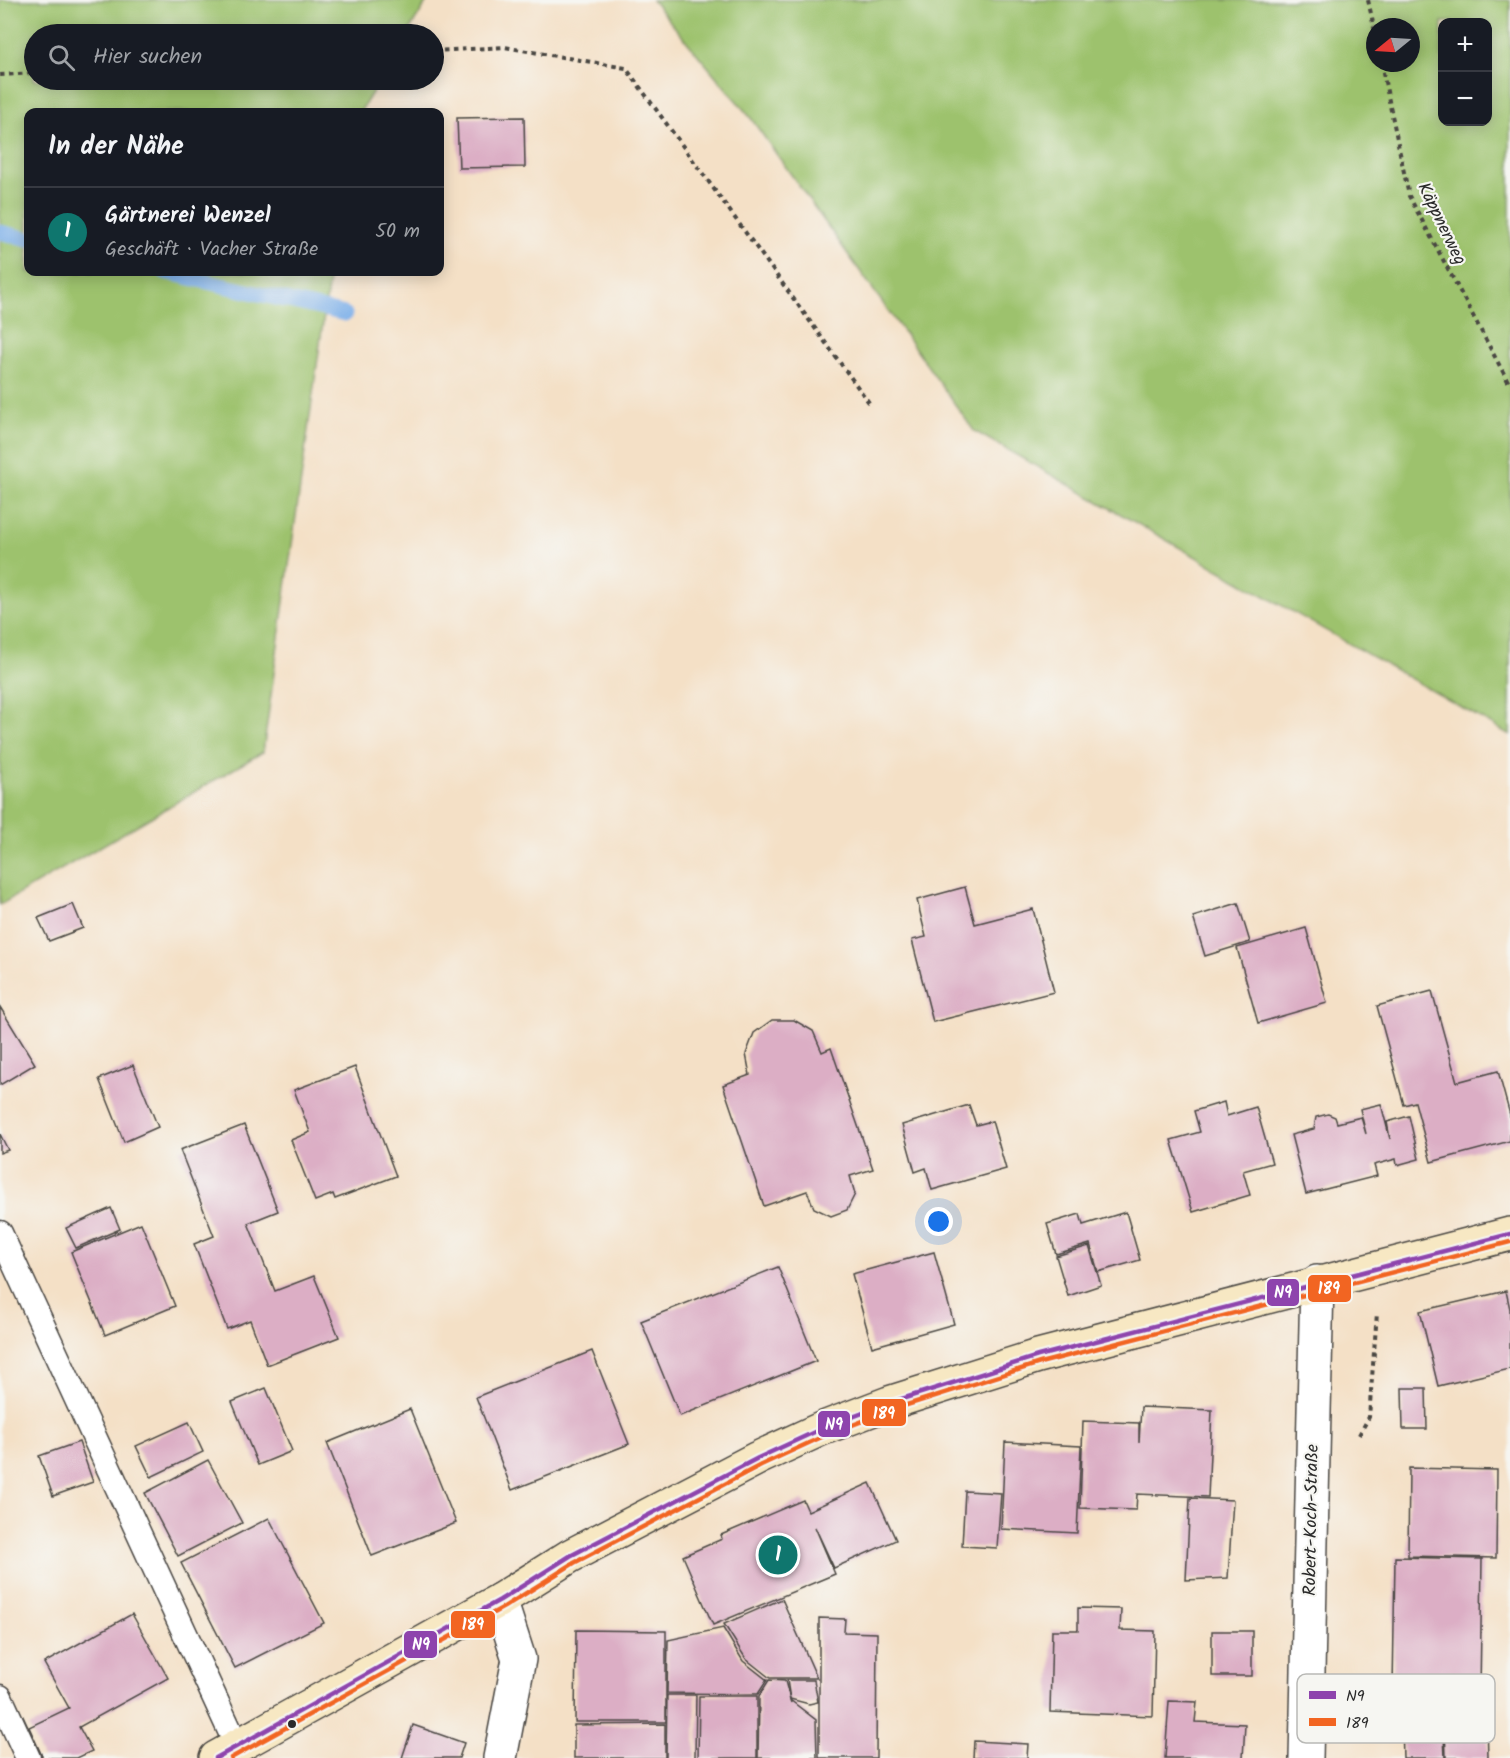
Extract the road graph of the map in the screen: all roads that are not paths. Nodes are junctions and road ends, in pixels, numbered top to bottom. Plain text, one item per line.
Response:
1 (0, 1233) edge
2 (1510, 1233) edge
3 (1317, 1282) junction
4 (500, 1600) junction
5 (1308, 1674) edge
6 (0, 1697) edge
7 (1306, 1743) edge
8 (226, 1752) edge
9 (28, 1758) edge
10 (500, 1758) edge
11 (1306, 1758) edge

1 - 8 lane
2 - 3 street
3 - 4 street
3 - 5 street, Robert-Koch-Straße
4 - 8 street
4 - 10 street
6 - 9 lane
7 - 11 street, Robert-Koch-Straße

